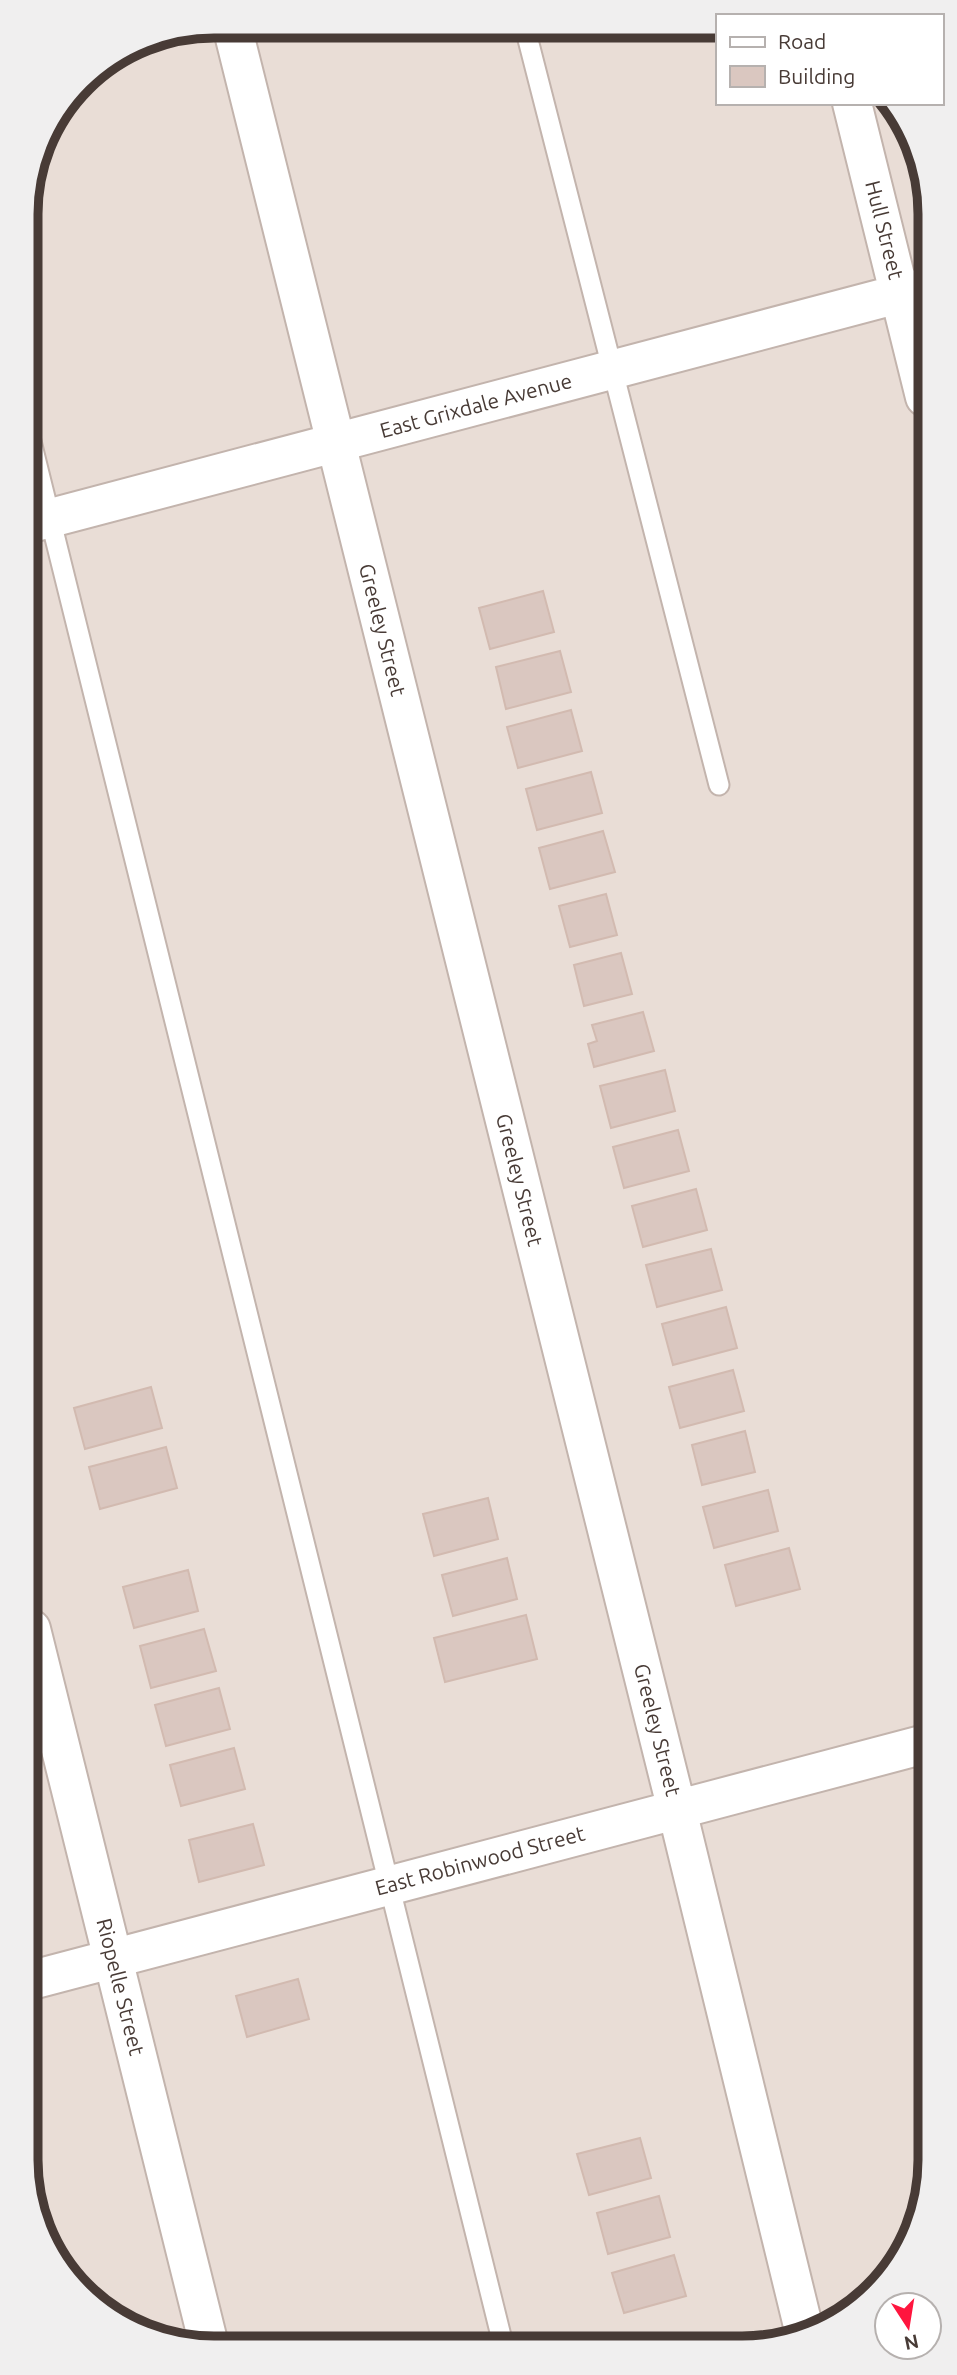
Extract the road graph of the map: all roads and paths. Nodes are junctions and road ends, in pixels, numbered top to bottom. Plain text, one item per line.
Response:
1 (235, 38) edge
2 (528, 38) edge
3 (853, 105) edge
4 (912, 290) edge
5 (918, 339) edge
6 (611, 370) junction
7 (335, 443) junction
8 (39, 521) edge
9 (719, 785) dead end
10 (38, 1658) edge
11 (918, 1746) edge
12 (677, 1810) junction
13 (388, 1886) junction
14 (113, 1958) junction
15 (38, 1978) edge
16 (803, 2326) edge
17 (207, 2336) edge
18 (501, 2336) edge

1 - 7 street, Greeley Street
2 - 6 lane
3 - 4 street, Hull Street
4 - 5 street, Hull Street
4 - 6 street, East Grixdale Avenue
6 - 7 street, East Grixdale Avenue
6 - 9 lane
7 - 8 street, East Grixdale Avenue
7 - 12 street, Greeley Street
8 - 13 lane
10 - 14 street, Riopelle Street
11 - 12 street, East Robinwood Street
12 - 13 street, East Robinwood Street
12 - 16 street, Greeley Street
13 - 14 street, East Robinwood Street
13 - 18 lane
14 - 15 street, East Robinwood Street
14 - 17 street, Riopelle Street

